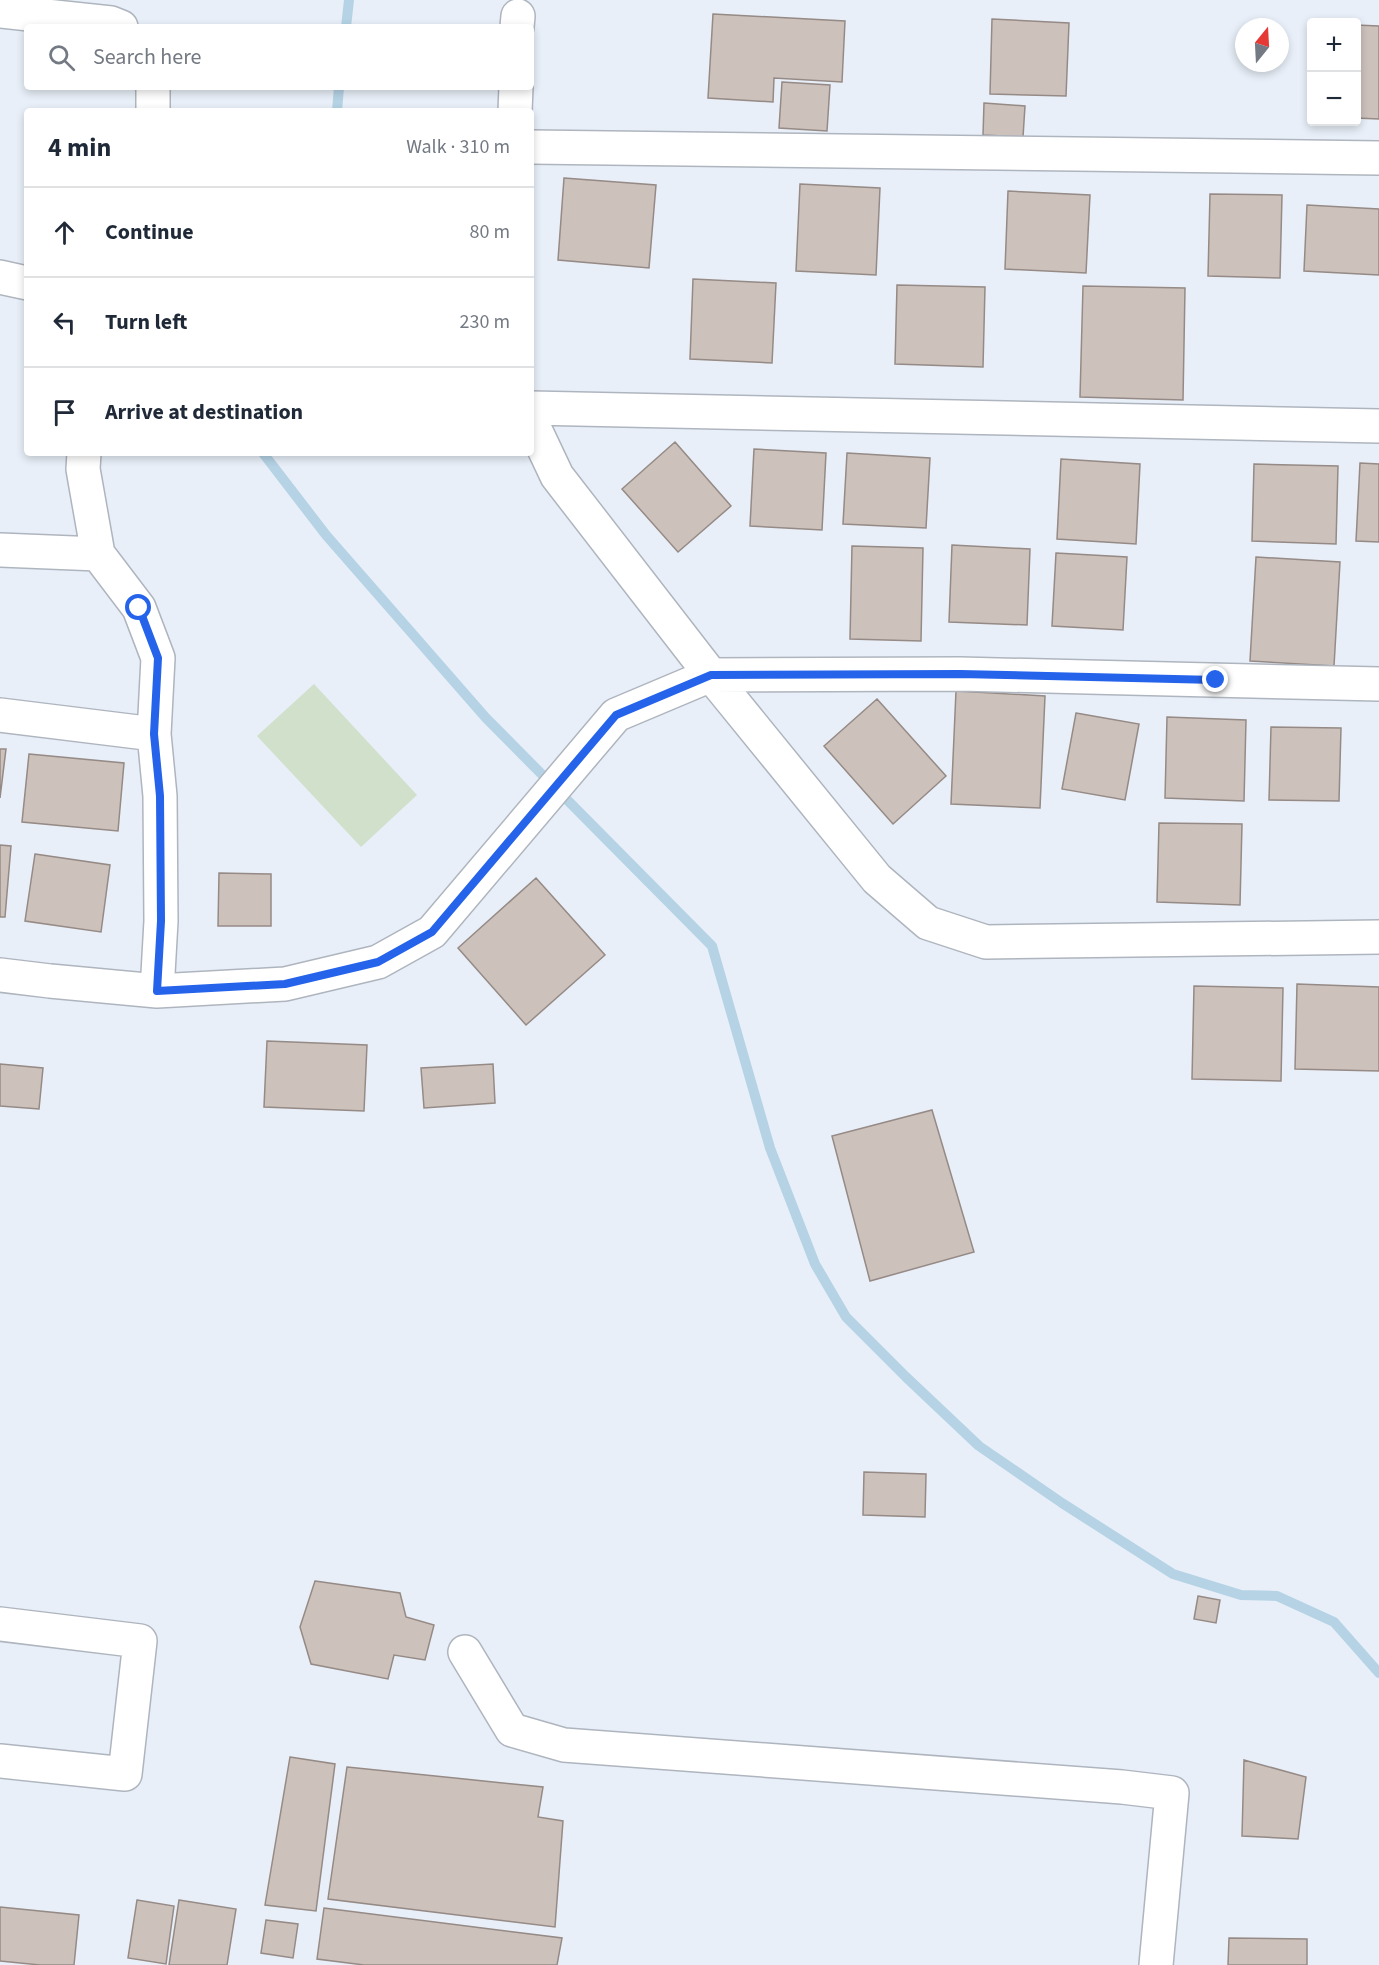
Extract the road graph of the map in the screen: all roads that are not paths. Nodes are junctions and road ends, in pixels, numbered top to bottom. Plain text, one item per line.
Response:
1 (0, 11) edge
2 (114, 24) edge
3 (153, 90) edge
4 (516, 90) edge
5 (153, 108) edge
6 (515, 108) edge
7 (534, 147) edge
8 (1379, 158) edge
9 (0, 278) edge
10 (24, 282) edge
11 (534, 408) edge
12 (1379, 426) edge
13 (534, 427) edge
14 (84, 456) edge
15 (0, 550) edge
16 (98, 554) junction
17 (711, 675) junction
18 (1379, 684) edge
19 (0, 715) edge
20 (154, 734) junction
21 (1379, 938) edge
22 (0, 975) edge
23 (157, 991) junction
24 (0, 1624) edge
25 (465, 1652) dead end
26 (0, 1761) edge
27 (1156, 1965) edge

1 - 2 street
3 - 5 street
4 - 6 street
7 - 8 street
9 - 10 street
11 - 12 street
13 - 17 street
14 - 16 street
15 - 16 street
16 - 20 street
17 - 18 street
17 - 21 street
17 - 23 street
19 - 20 street
20 - 23 street
22 - 23 street
24 - 26 street
25 - 27 street

